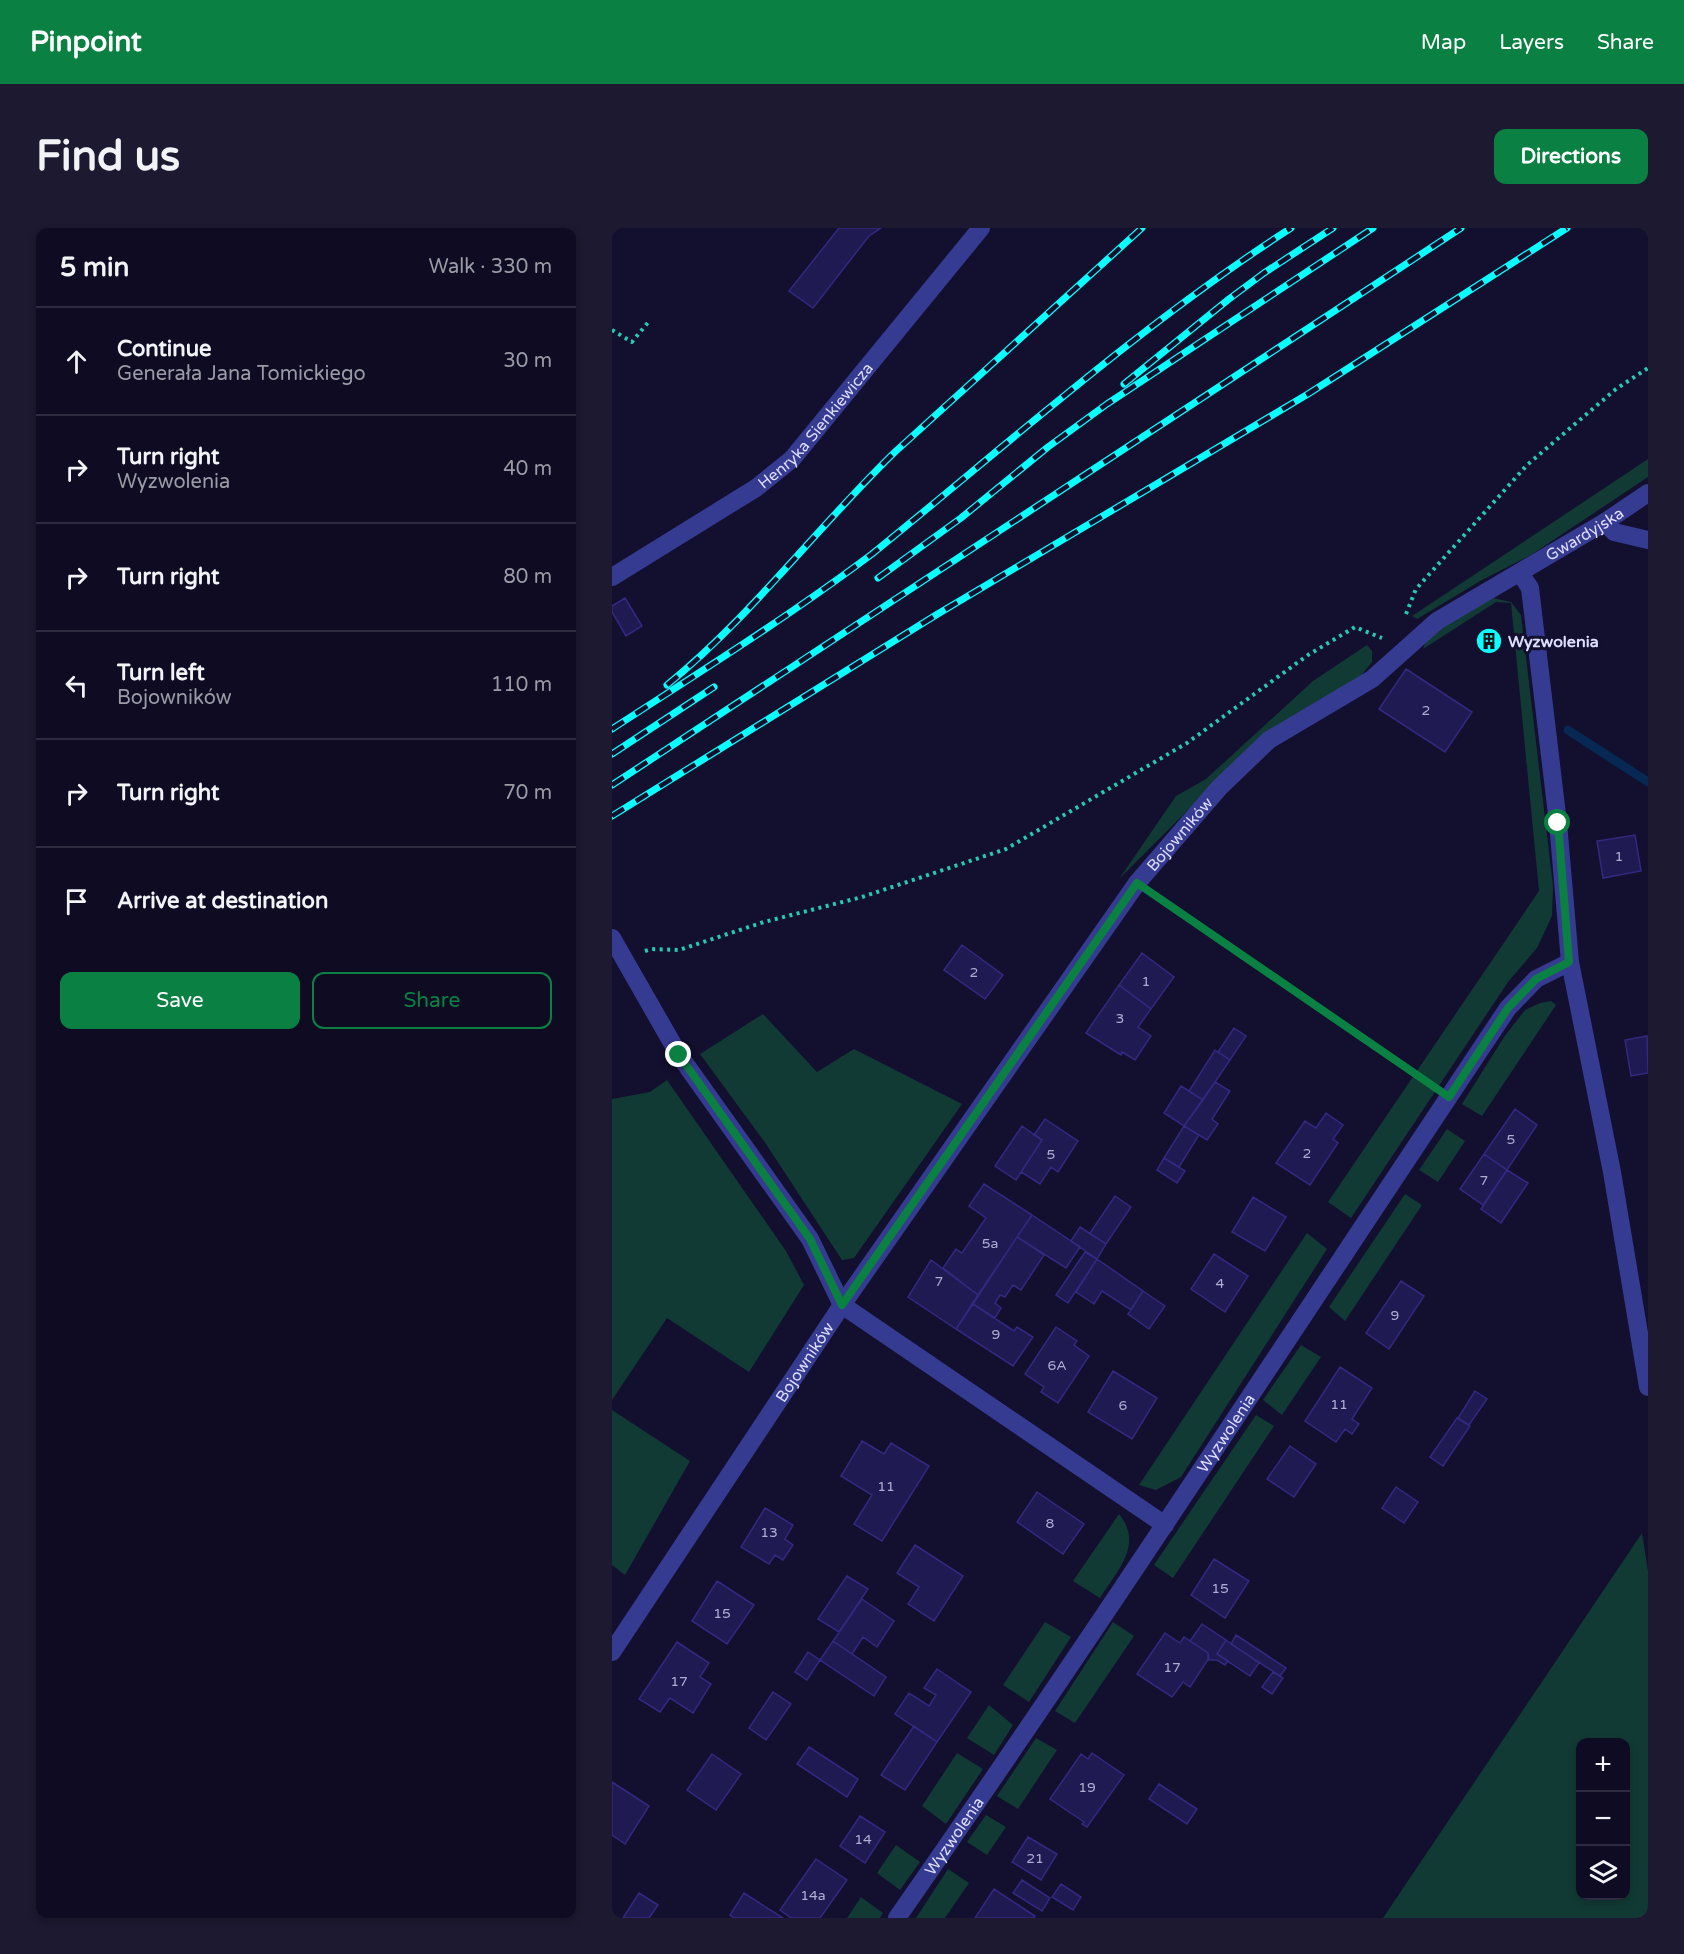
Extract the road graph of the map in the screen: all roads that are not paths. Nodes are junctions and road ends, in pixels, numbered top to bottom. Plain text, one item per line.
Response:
1 (981, 228) edge
2 (1648, 493) edge
3 (1605, 522) junction
4 (1648, 540) edge
5 (1520, 573) junction
6 (612, 578) edge
7 (1406, 648) joint
8 (612, 938) edge
9 (1569, 962) junction
10 (842, 1305) junction
11 (1648, 1387) edge
12 (1165, 1525) junction
13 (612, 1652) edge
14 (897, 1918) edge

1 - 6 street, Henryka Sienkiewicza
2 - 3 street, Gwardyjska
3 - 4 street
3 - 5 street, Gwardyjska
5 - 7 street, Gwardyjska
5 - 9 street
7 - 10 street, Bojowników
8 - 10 street
9 - 11 street
9 - 12 street, Wyzwolenia
10 - 12 street
10 - 13 street, Bojowników
12 - 14 street, Wyzwolenia

